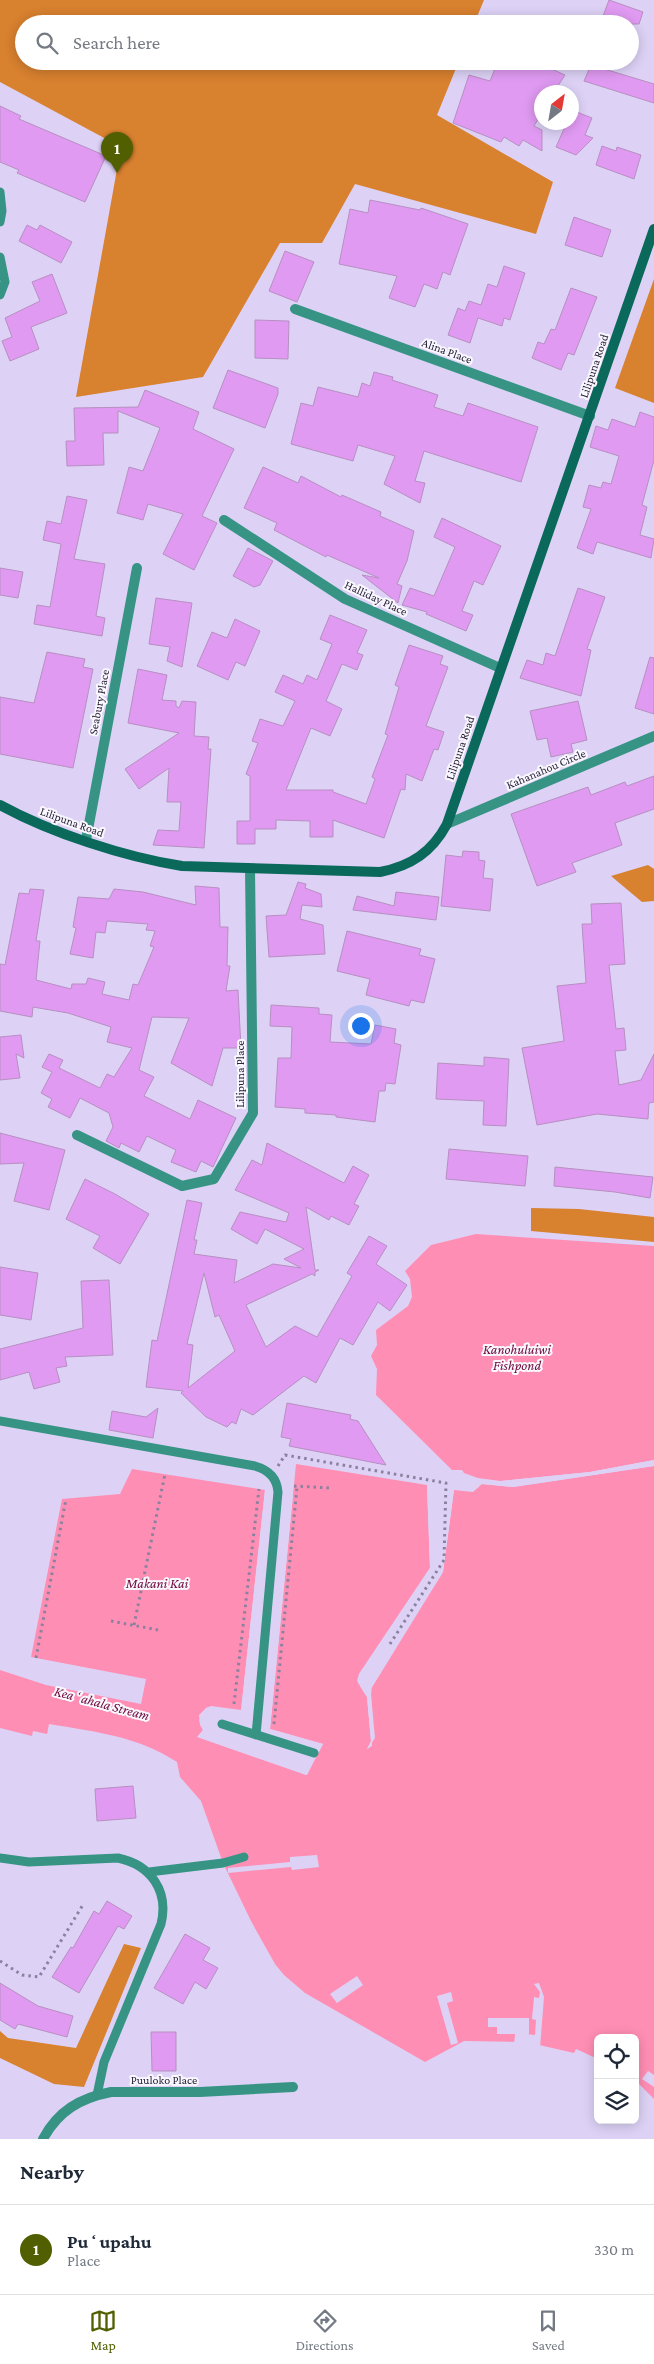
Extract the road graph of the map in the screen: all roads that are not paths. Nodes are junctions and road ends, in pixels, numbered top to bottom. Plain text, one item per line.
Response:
1 (0, 192) edge
2 (0, 222) edge
3 (654, 229) edge
4 (0, 257) edge
5 (0, 294) edge
6 (295, 309) dead end
7 (590, 416) junction
8 (224, 520) dead end
9 (137, 568) dead end
10 (500, 668) junction
11 (654, 736) edge
12 (0, 805) edge
13 (447, 824) junction
14 (86, 840) junction
15 (250, 869) junction
16 (76, 1135) dead end
17 (0, 1421) edge
18 (222, 1724) dead end
19 (256, 1735) junction
20 (314, 1753) dead end
21 (244, 1857) dead end
22 (0, 1858) edge
23 (148, 1872) junction
24 (293, 2087) dead end
25 (97, 2095) junction
26 (45, 2134) edge

1 - 2 lane
3 - 7 street, Lilipuna Road
4 - 5 lane
6 - 7 street, Alina Place
7 - 10 street, Lilipuna Road
8 - 10 street, Halliday Place
9 - 14 street, Seabury Place
10 - 13 street, Lilipuna Road
11 - 13 street, Kahanahou Circle
12 - 14 street, Lilipuna Road
13 - 15 street, Lilipuna Road
14 - 15 street, Lilipuna Road
15 - 16 street, Lilipuna Place
17 - 19 lane
18 - 19 lane
19 - 20 lane
21 - 23 lane
22 - 23 lane
23 - 25 lane
24 - 25 street, Puuloko Place
25 - 26 street, Puuloko Place

